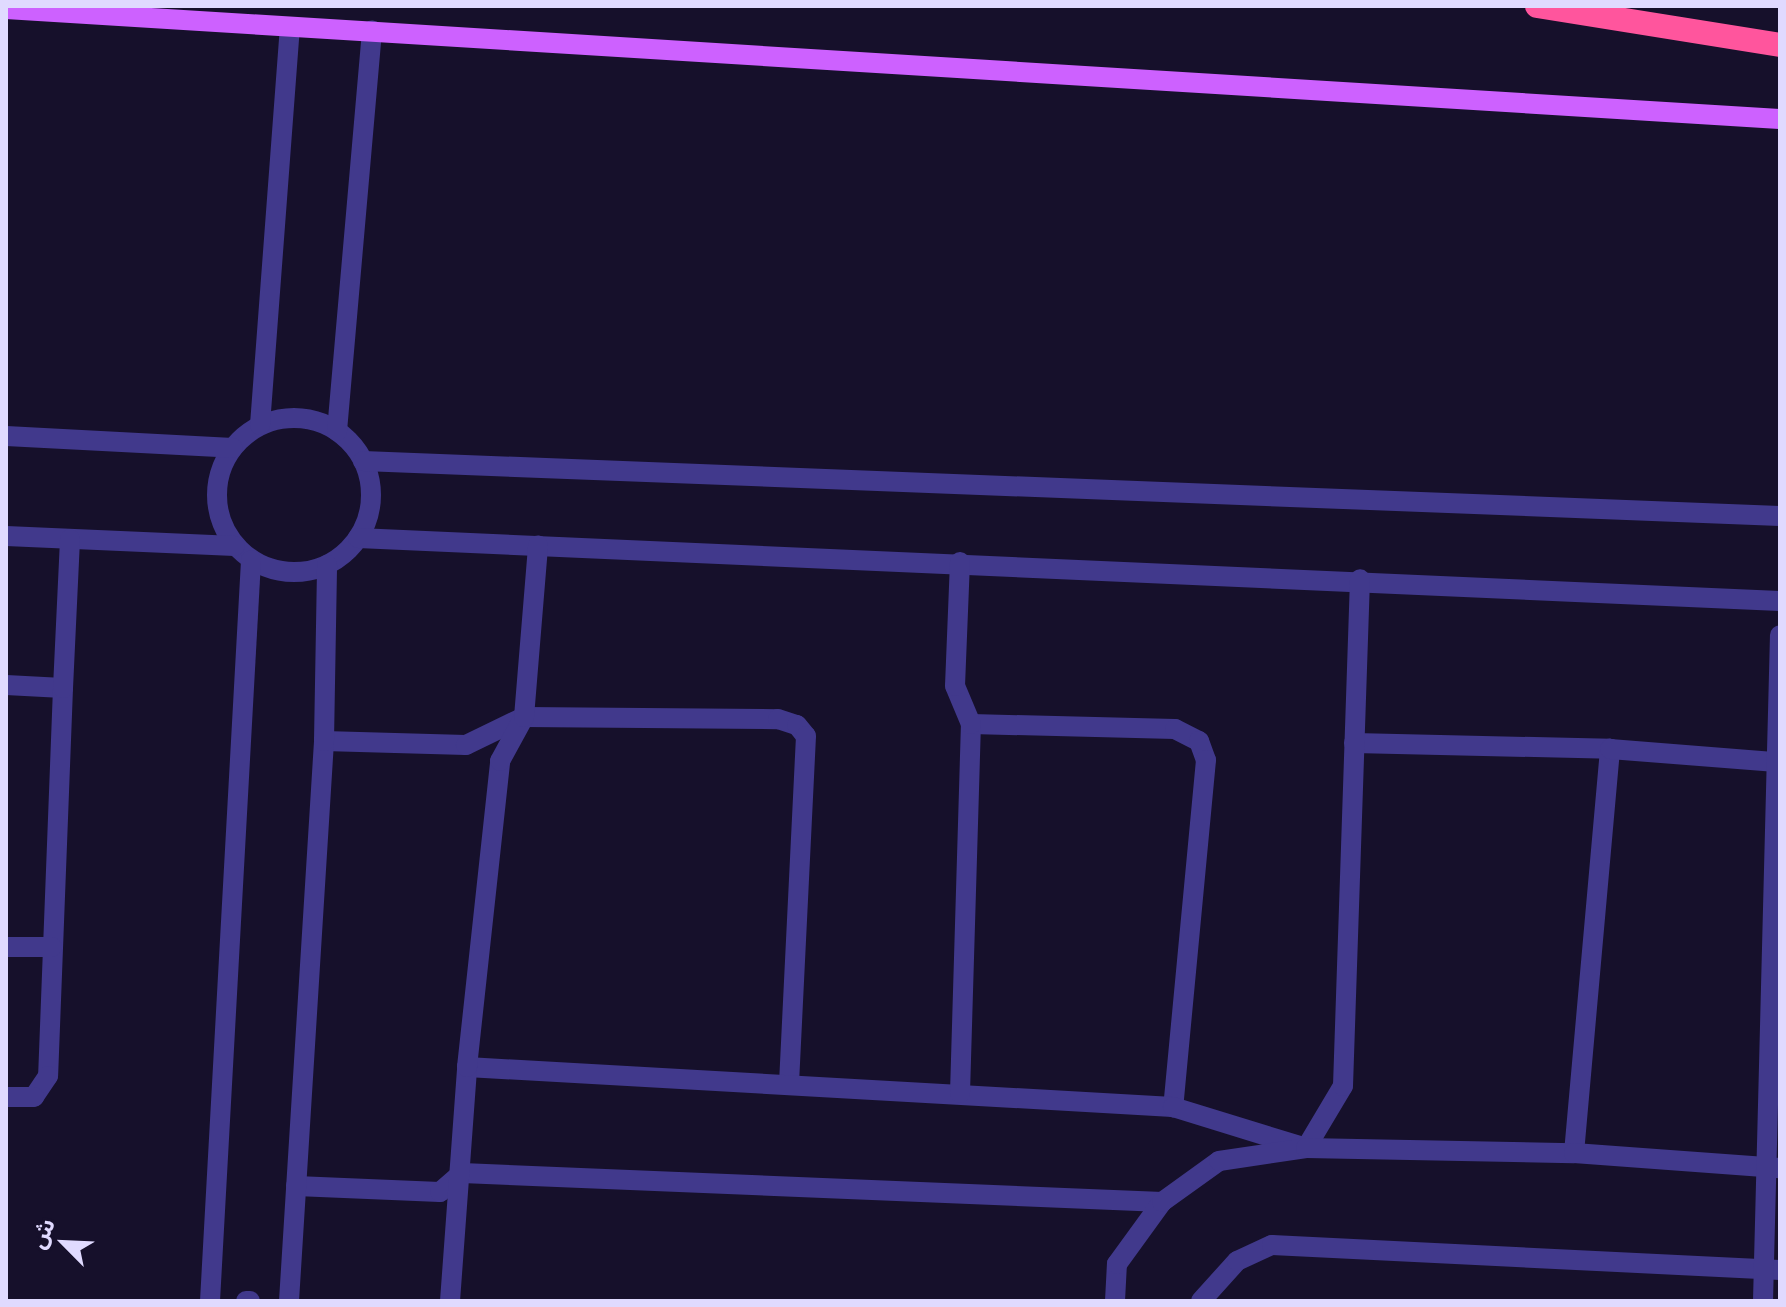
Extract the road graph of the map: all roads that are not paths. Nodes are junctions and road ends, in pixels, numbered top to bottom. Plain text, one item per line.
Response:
1 (1537, 6) edge
2 (6, 9) edge
3 (290, 27) junction
4 (372, 31) junction
5 (1780, 45) edge
6 (1780, 119) edge
7 (260, 425) junction
8 (337, 431) junction
9 (6, 436) edge
10 (233, 448) junction
11 (363, 461) junction
12 (1780, 516) edge
13 (6, 536) edge
14 (358, 538) junction
15 (70, 539) junction
16 (538, 546) junction
17 (243, 553) junction
18 (960, 562) junction
19 (327, 565) junction
20 (1360, 579) junction
21 (1780, 601) edge
22 (1780, 635) edge
23 (6, 685) edge
24 (63, 688) junction
25 (524, 717) junction
26 (971, 724) junction
27 (324, 741) junction
28 (1354, 743) junction
29 (1610, 749) junction
30 (1776, 762) junction
31 (6, 947) edge
32 (52, 947) junction
33 (467, 1067) junction
34 (789, 1083) junction
35 (960, 1093) junction
36 (6, 1097) edge
37 (1173, 1107) junction
38 (1306, 1148) junction
39 (1574, 1153) junction
40 (1772, 1168) edge
41 (462, 1173) junction
42 (296, 1186) junction
43 (1162, 1202) junction
44 (1773, 1270) edge
45 (210, 1301) edge
46 (289, 1301) edge
47 (450, 1301) edge
48 (1115, 1301) edge
49 (1201, 1301) edge
50 (1763, 1301) edge

1 - 5 highway
2 - 3 main road
3 - 4 main road
3 - 7 street
4 - 6 main road
4 - 8 street
7 - 8 street
7 - 10 street
8 - 11 street
9 - 10 street
10 - 17 street
11 - 12 street
11 - 14 street
13 - 15 street
14 - 16 street
14 - 19 street
15 - 17 street
15 - 24 street
16 - 18 street
16 - 25 street
17 - 19 street
17 - 45 street
18 - 20 street
18 - 26 street
19 - 27 street
20 - 21 street
20 - 28 street
22 - 30 street
23 - 24 street
24 - 32 street
25 - 27 street
25 - 33 street
25 - 34 street
26 - 35 street
26 - 37 street
27 - 42 street
28 - 29 street
28 - 38 street
29 - 30 street
29 - 39 street
30 - 40 street
31 - 32 street
32 - 36 street
33 - 34 street
33 - 41 street
34 - 35 street
35 - 37 street
37 - 38 street
38 - 39 street
38 - 43 street
39 - 40 street
40 - 44 street
41 - 42 street
41 - 43 street
41 - 47 street
42 - 46 street
43 - 48 street
44 - 49 street
44 - 50 street

